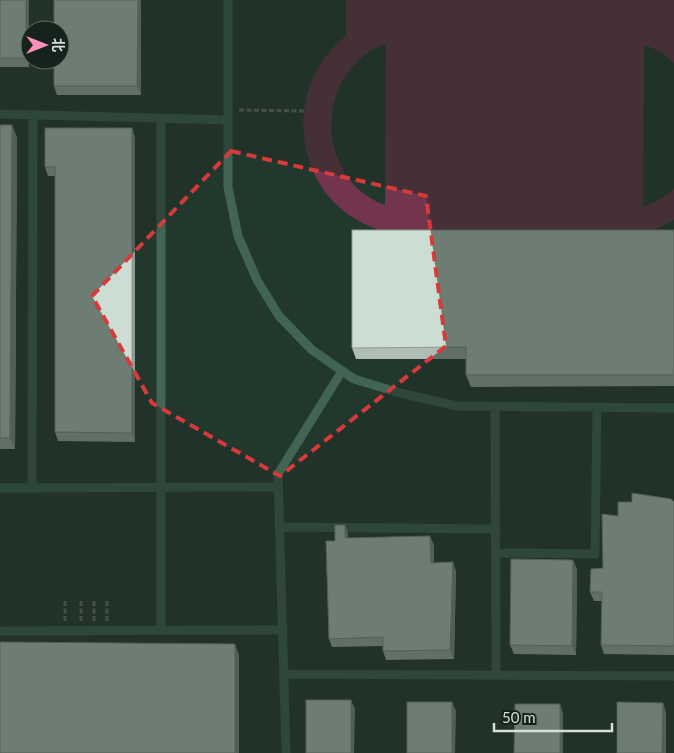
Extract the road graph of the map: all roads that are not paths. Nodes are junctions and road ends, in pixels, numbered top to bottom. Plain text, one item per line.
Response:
1 (228, 0) edge
2 (0, 114) edge
3 (32, 115) junction
4 (161, 118) junction
5 (228, 120) junction
6 (342, 371) junction
7 (495, 406) junction
8 (597, 408) junction
9 (674, 408) edge
10 (161, 487) junction
11 (278, 487) junction
12 (0, 488) edge
13 (32, 488) junction
14 (280, 527) junction
15 (496, 530) junction
16 (496, 553) junction
17 (161, 630) junction
18 (283, 630) junction
19 (0, 631) edge
20 (284, 674) junction
21 (496, 675) junction
22 (674, 676) edge
23 (286, 753) edge

1 - 5 lane
2 - 3 lane
3 - 4 lane
3 - 13 lane
4 - 5 lane
4 - 10 lane
5 - 6 lane
6 - 7 lane
6 - 11 lane
7 - 8 lane
7 - 15 lane
8 - 9 lane
8 - 16 lane
10 - 11 lane
10 - 13 lane
10 - 17 lane
11 - 14 lane
12 - 13 lane
14 - 15 lane
14 - 18 lane
15 - 16 lane
16 - 21 lane
17 - 18 lane
17 - 19 lane
18 - 20 lane
20 - 21 lane
20 - 23 lane
21 - 22 lane

